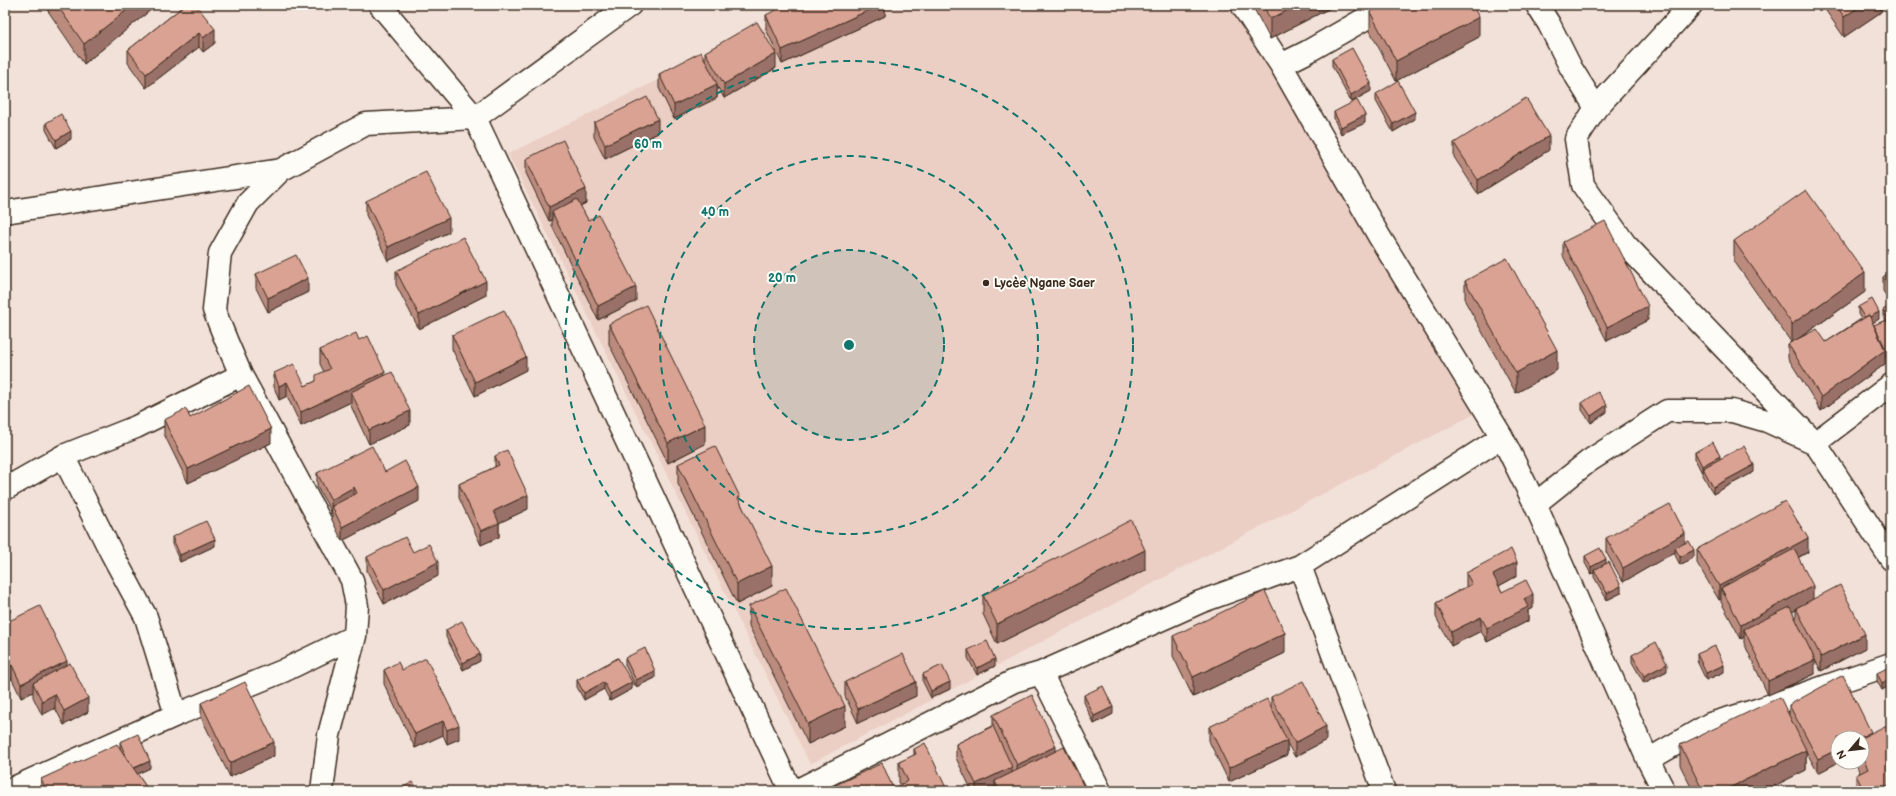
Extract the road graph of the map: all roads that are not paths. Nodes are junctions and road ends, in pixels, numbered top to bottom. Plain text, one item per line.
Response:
1 (380, 5) edge
2 (630, 5) edge
3 (1242, 5) edge
4 (1389, 5) edge
5 (1537, 5) edge
6 (1691, 5) edge
7 (1281, 65) junction
8 (1596, 108) junction
9 (475, 118) junction
10 (281, 170) junction
11 (5, 212) edge
12 (241, 375) junction
13 (1891, 385) edge
14 (1502, 437) junction
15 (1815, 442) junction
16 (63, 456) junction
17 (5, 490) edge
18 (1535, 504) junction
19 (1891, 559) edge
20 (1300, 566) junction
21 (355, 636) junction
22 (1891, 664) edge
23 (1041, 673) junction
24 (176, 715) junction
25 (1648, 760) junction
26 (10, 786) edge
27 (322, 791) edge
28 (791, 791) edge
29 (796, 791) edge
30 (1100, 791) edge
31 (1384, 791) edge
32 (1664, 791) edge

1 - 9 street
2 - 9 street
3 - 7 street
4 - 7 street
5 - 8 street
6 - 8 street
7 - 14 street
8 - 15 street
9 - 10 street
9 - 28 street
10 - 11 street
10 - 12 street
12 - 16 street
12 - 21 street
13 - 15 street
14 - 18 street
14 - 20 street
15 - 18 street
15 - 19 street
16 - 17 street
16 - 24 street
18 - 25 street
20 - 23 street
20 - 31 street
21 - 24 street
21 - 27 street
22 - 25 street
23 - 29 street
23 - 30 street
24 - 26 street
25 - 32 street

